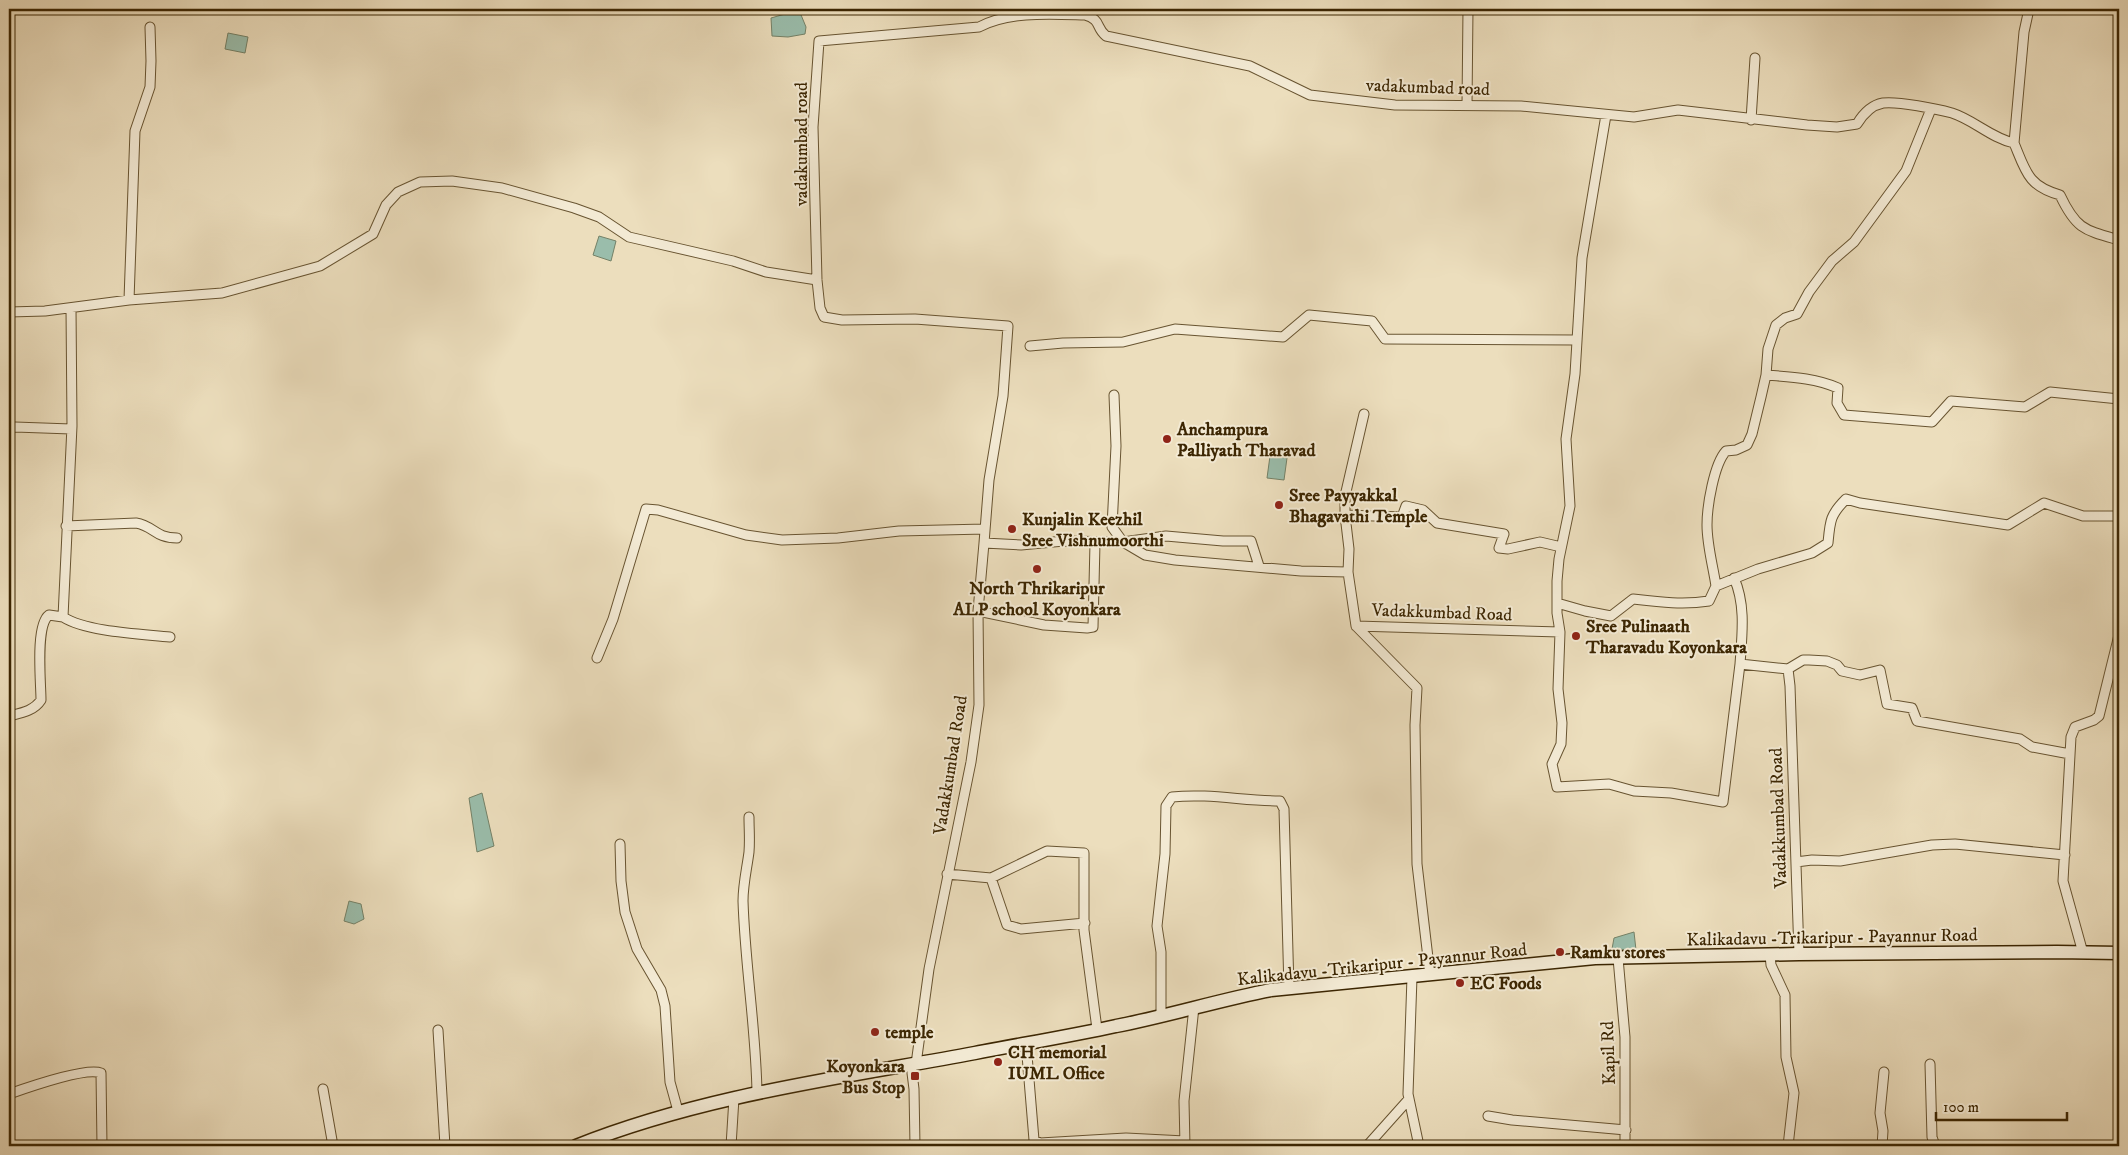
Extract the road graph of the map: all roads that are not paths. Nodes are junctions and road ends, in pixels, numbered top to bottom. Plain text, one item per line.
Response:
1 (1468, 9) edge
2 (2029, 9) edge
3 (150, 27) dead end
4 (1755, 58) dead end
5 (1467, 105) junction
6 (1932, 109) junction
7 (1606, 115) junction
8 (1751, 120) junction
9 (2014, 143) junction
10 (2119, 240) edge
11 (817, 280) junction
12 (129, 300) junction
13 (71, 308) junction
14 (9, 312) edge
15 (1576, 340) junction
16 (1030, 346) dead end
17 (1766, 376) junction
18 (1114, 396) dead end
19 (2119, 399) edge
20 (1364, 414) dead end
21 (9, 428) edge
22 (71, 429) junction
23 (1345, 515) junction
24 (2119, 516) edge
25 (66, 526) junction
26 (985, 529) junction
27 (177, 538) dead end
28 (1123, 542) junction
29 (984, 543) junction
30 (1095, 543) junction
31 (1557, 546) dead end
32 (1259, 566) junction
33 (1348, 572) junction
34 (1734, 578) junction
35 (1716, 586) junction
36 (1557, 603) junction
37 (978, 611) junction
38 (63, 617) junction
39 (1356, 626) junction
40 (1560, 632) junction
41 (2119, 635) edge
42 (170, 637) dead end
43 (597, 658) dead end
44 (1740, 664) junction
45 (2116, 666) edge
46 (1788, 669) junction
47 (9, 716) edge
48 (2070, 754) junction
49 (749, 817) dead end
50 (620, 844) dead end
51 (2065, 855) junction
52 (1796, 862) junction
53 (947, 874) junction
54 (991, 878) junction
55 (1084, 923) junction
56 (2083, 953) junction
57 (1770, 954) junction
58 (1800, 954) junction
59 (2119, 954) edge
60 (1618, 958) junction
61 (1430, 975) junction
62 (1412, 976) junction
63 (1289, 988) junction
64 (1194, 1007) junction
65 (1161, 1015) junction
66 (1098, 1029) junction
67 (438, 1030) dead end
68 (1026, 1043) junction
69 (913, 1064) junction
70 (1930, 1064) dead end
71 (1884, 1072) dead end
72 (323, 1089) dead end
73 (757, 1093) junction
74 (9, 1094) edge
75 (734, 1098) junction
76 (1409, 1099) junction
77 (678, 1111) junction
78 (1488, 1116) dead end
79 (1626, 1130) junction
80 (1185, 1143) edge
81 (583, 1145) edge
82 (102, 1146) edge
83 (334, 1146) edge
84 (445, 1146) edge
85 (731, 1146) edge
86 (915, 1146) edge
87 (1367, 1146) edge
88 (1418, 1146) edge
89 (1625, 1146) edge
90 (1788, 1146) edge
91 (1882, 1146) edge
92 (1935, 1146) edge

1 - 5 street
2 - 9 street
3 - 12 street
4 - 8 street
5 - 7 street, vadakumbad road
5 - 11 street, vadakumbad road
6 - 8 street, vadakumbad road
6 - 9 street, vadakumbad road
6 - 17 street
7 - 8 street, vadakumbad road
7 - 15 street
9 - 10 street
11 - 12 street
11 - 26 street, vadakumbad road
12 - 13 street
13 - 14 street
13 - 22 street
15 - 16 street
15 - 36 street
17 - 19 street
17 - 35 street
18 - 28 street
20 - 23 street, Vadakkumbad Road
21 - 22 street
22 - 25 street
23 - 31 street
23 - 33 street, Vadakkumbad Road
24 - 34 street
25 - 27 street
25 - 38 street
26 - 29 street, vadakumbad road
26 - 43 street
28 - 30 street
28 - 32 street
28 - 32 street
29 - 30 street
29 - 37 street, Vadakkumbad Road
30 - 37 street
32 - 33 street
33 - 39 street, Vadakkumbad Road
34 - 35 street
34 - 44 street
35 - 36 street
36 - 40 street
37 - 53 street, Vadakkumbad Road
38 - 42 street
38 - 47 street
39 - 40 street, Vadakkumbad Road
39 - 61 street
40 - 44 street
41 - 45 street
44 - 46 street
45 - 48 street
46 - 48 street
46 - 52 street, Vadakkumbad Road
48 - 51 street
49 - 73 street
50 - 77 street
51 - 52 street
51 - 56 street
52 - 58 street, Vadakkumbad Road
53 - 54 street
53 - 69 street, Vadakkumbad Road
54 - 55 street
54 - 55 street
55 - 66 street
56 - 58 main road, Kalikadavu -Trikaripur - Payannur Road
56 - 59 main road, Kalikadavu -Trikaripur - Payannur Road
57 - 58 main road, Kalikadavu -Trikaripur - Payannur Road
57 - 60 main road, Kalikadavu -Trikaripur - Payannur Road
57 - 90 street
60 - 61 main road, Kalikadavu -Trikaripur - Payannur Road
60 - 79 street, Kapil Rd
61 - 62 main road, Kalikadavu -Trikaripur - Payannur Road
62 - 63 main road, Kalikadavu -Trikaripur - Payannur Road
62 - 76 street
63 - 64 main road, Kalikadavu -Trikaripur - Payannur Road
63 - 65 street
64 - 65 main road, Kalikadavu -Trikaripur - Payannur Road
64 - 80 street
65 - 66 main road, Kalikadavu -Trikaripur - Payannur Road
66 - 68 main road, Kalikadavu -Trikaripur - Payannur Road
67 - 84 street
68 - 69 main road, Kalikadavu -Trikaripur - Payannur Road
68 - 80 street
69 - 73 main road, Kalikadavu -Trikaripur - Payannur Road
69 - 86 street, Vadakkumbad Road
70 - 92 street
71 - 91 street
72 - 83 street
73 - 75 main road, Kalikadavu -Trikaripur - Payannur Road
74 - 82 street
75 - 77 main road, Kalikadavu -Trikaripur - Payannur Road
75 - 85 street
76 - 87 street
76 - 88 street
77 - 81 main road, Kalikadavu -Trikaripur - Payannur Road
78 - 79 street
79 - 89 street, Kapil Rd

